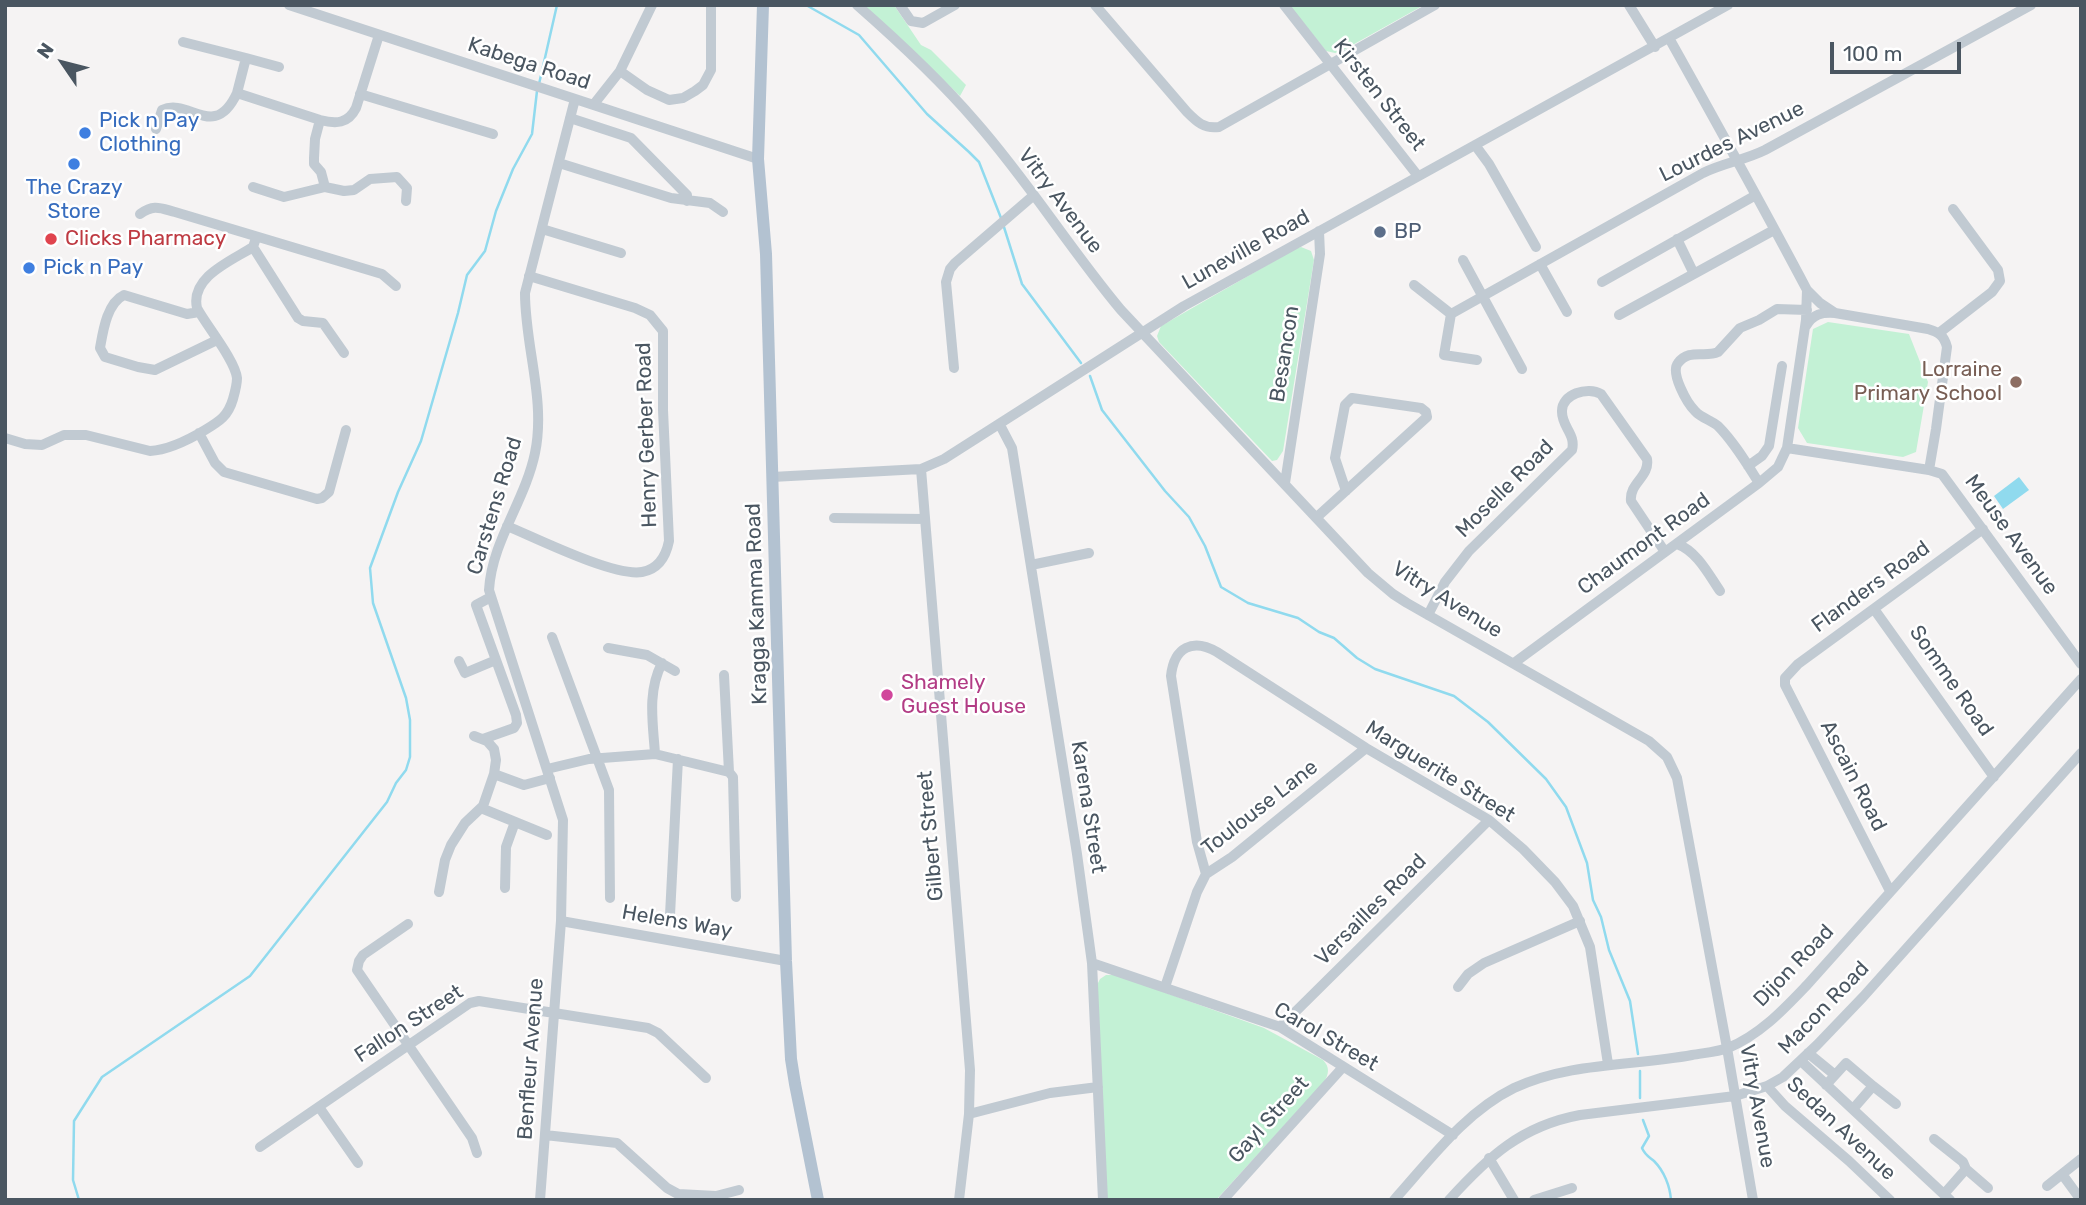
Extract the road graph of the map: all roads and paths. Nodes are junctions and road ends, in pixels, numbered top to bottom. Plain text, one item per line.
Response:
1 (289, 5) edge
2 (652, 5) edge
3 (711, 5) edge
4 (763, 5) edge
5 (857, 5) edge
6 (901, 5) edge
7 (955, 5) edge
8 (1095, 5) edge
9 (1284, 5) edge
10 (1435, 5) edge
11 (1629, 5) edge
12 (1728, 5) edge
13 (2031, 5) edge
14 (379, 35) junction
15 (1669, 38) junction
16 (183, 42) dead end
17 (1655, 47) junction
18 (246, 58) junction
19 (1331, 64) junction
20 (279, 67) dead end
21 (620, 71) junction
22 (237, 93) junction
23 (360, 94) junction
24 (571, 98) junction
25 (594, 104) junction
26 (570, 118) junction
27 (320, 120) junction
28 (156, 129) dead end
29 (493, 134) dead end
30 (1475, 145) junction
31 (758, 159) junction
32 (1738, 161) junction
33 (559, 163) junction
34 (1418, 176) junction
35 (253, 187) dead end
36 (325, 187) junction
37 (1034, 195) junction
38 (1756, 195) junction
39 (406, 201) dead end
40 (687, 201) junction
41 (1953, 209) dead end
42 (723, 212) dead end
43 (140, 214) dead end
44 (541, 229) junction
45 (1774, 230) junction
46 (1319, 231) junction
47 (1678, 239) junction
48 (255, 242) junction
49 (1536, 247) dead end
50 (621, 253) dead end
51 (1462, 260) dead end
52 (1540, 264) junction
53 (1694, 274) junction
54 (529, 276) junction
55 (1602, 282) dead end
56 (1414, 285) dead end
57 (396, 286) dead end
58 (1807, 290) junction
59 (1482, 296) junction
60 (1807, 310) junction
61 (199, 312) junction
62 (1567, 312) dead end
63 (1835, 313) junction
64 (1451, 314) junction
65 (1619, 315) dead end
66 (1804, 329) junction
67 (1142, 332) junction
68 (1939, 333) junction
69 (217, 340) junction
70 (344, 353) dead end
71 (1477, 360) dead end
72 (1782, 366) dead end
73 (954, 368) dead end
74 (1522, 369) dead end
75 (1000, 425) junction
76 (346, 430) dead end
77 (199, 433) junction
78 (5, 438) edge
79 (1787, 448) junction
80 (1748, 466) junction
81 (921, 469) junction
82 (1929, 470) junction
83 (772, 477) junction
84 (1285, 483) junction
85 (1759, 484) junction
86 (1346, 491) junction
87 (1317, 517) junction
88 (834, 518) dead end
89 (925, 519) junction
90 (507, 526) junction
91 (1983, 529) junction
92 (1677, 544) junction
93 (1665, 552) junction
94 (1089, 553) dead end
95 (1031, 565) junction
96 (1720, 591) dead end
97 (491, 597) junction
98 (1874, 609) junction
99 (1428, 615) junction
100 (552, 637) dead end
101 (608, 648) dead end
102 (496, 660) junction
103 (459, 661) dead end
104 (662, 663) junction
105 (1514, 663) junction
106 (2081, 664) edge
107 (675, 671) dead end
108 (724, 675) dead end
109 (1785, 678) joint
110 (2081, 680) edge
111 (1366, 748) junction
112 (655, 754) junction
113 (2081, 754) edge
114 (596, 758) junction
115 (678, 759) junction
116 (729, 772) junction
117 (494, 774) junction
118 (548, 774) junction
119 (1994, 777) junction
120 (481, 808) junction
121 (1489, 820) junction
122 (515, 822) junction
123 (547, 835) dead end
124 (1206, 874) junction
125 (505, 888) dead end
126 (1890, 891) junction
127 (439, 892) dead end
128 (736, 897) dead end
129 (610, 898) dead end
130 (670, 915) dead end
131 (561, 920) junction
132 (1580, 920) junction
133 (408, 924) dead end
134 (786, 961) junction
135 (1092, 963) junction
136 (1458, 987) dead end
137 (1165, 988) junction
138 (554, 1013) junction
139 (1280, 1027) junction
140 (407, 1045) junction
141 (1727, 1048) junction
142 (1805, 1057) junction
143 (1608, 1064) junction
144 (1343, 1067) junction
145 (1835, 1075) junction
146 (706, 1078) dead end
147 (1826, 1085) junction
148 (1767, 1086) junction
149 (1873, 1086) junction
150 (1098, 1087) junction
151 (1735, 1096) junction
152 (1896, 1104) dead end
153 (319, 1107) junction
154 (1853, 1110) junction
155 (970, 1114) junction
156 (545, 1135) junction
157 (1453, 1135) junction
158 (1934, 1139) dead end
159 (260, 1147) dead end
160 (477, 1153) dead end
161 (1489, 1158) junction
162 (2081, 1159) edge
163 (358, 1163) dead end
164 (1966, 1169) junction
165 (2062, 1174) junction
166 (2047, 1186) dead end
167 (1572, 1188) dead end
168 (1988, 1188) dead end
169 (739, 1190) dead end
170 (1947, 1197) edge
171 (1455, 1198) edge
172 (540, 1200) edge
173 (818, 1200) edge
174 (959, 1200) edge
175 (1103, 1200) edge
176 (1223, 1200) edge
177 (1394, 1200) edge
178 (1514, 1200) edge
179 (1534, 1200) edge
180 (1753, 1200) edge
181 (1890, 1200) edge
182 (2081, 1200) edge

1 - 14 street, Kabega Road
2 - 21 street
3 - 21 street
4 - 31 main road, Kragga Kamma Road
5 - 37 street, Vitry Avenue
6 - 7 street
8 - 19 street
9 - 19 street, Kirsten Street
10 - 19 street
11 - 17 street
12 - 15 street, Luneville Road
13 - 32 street, Lourdes Avenue
14 - 23 street
14 - 24 street, Kabega Road
15 - 17 street, Luneville Road
15 - 32 street
16 - 18 street
17 - 30 street, Luneville Road
18 - 20 street
18 - 22 street
19 - 34 street, Kirsten Street
21 - 25 street
22 - 27 street
22 - 28 street
23 - 27 street
23 - 29 street
24 - 25 street, Kabega Road
24 - 26 street, Carstens Road
25 - 31 street, Kabega Road
26 - 33 street, Carstens Road
26 - 40 street
27 - 36 street
30 - 34 street, Luneville Road
30 - 49 street
31 - 83 main road, Kragga Kamma Road
32 - 38 street
32 - 52 street, Lourdes Avenue
33 - 40 street
33 - 44 street, Carstens Road
34 - 46 street, Luneville Road
35 - 36 street
36 - 39 street
37 - 67 street, Vitry Avenue
37 - 73 street
38 - 45 street
38 - 47 street
40 - 42 street
41 - 68 street
43 - 48 street
44 - 50 street
44 - 54 street, Carstens Road
45 - 53 street
45 - 58 street
46 - 67 street, Luneville Road
46 - 84 street, Besancon
47 - 53 street
47 - 55 street
48 - 57 street
48 - 61 street
48 - 70 street
51 - 59 street
52 - 59 street, Lourdes Avenue
52 - 62 street
53 - 65 street
54 - 90 street, Carstens Road
54 - 90 street, Henry Gerber Road
56 - 64 street
58 - 60 street
58 - 63 street
59 - 64 street, Lourdes Avenue
59 - 74 street
60 - 66 street
60 - 80 street
61 - 69 street
61 - 69 street
63 - 66 street
63 - 68 street
64 - 71 street
66 - 79 street
67 - 75 street, Luneville Road
67 - 84 street, Vitry Avenue
68 - 82 street
69 - 77 street
72 - 80 street
75 - 81 street, Luneville Road
75 - 95 street, Karena Street
76 - 77 street
77 - 78 street
79 - 82 street
79 - 85 street, Chaumont Road
80 - 85 street
81 - 83 street, Luneville Road
81 - 89 street, Gilbert Street
82 - 91 street, Meuse Avenue
83 - 134 main road, Kragga Kamma Road
84 - 87 street, Vitry Avenue
85 - 92 street, Chaumont Road
86 - 86 street
86 - 87 street
87 - 99 street, Vitry Avenue
88 - 89 street
89 - 155 street, Gilbert Street
90 - 97 street, Carstens Road
91 - 98 street, Flanders Road
91 - 106 street, Meuse Avenue
92 - 93 street, Chaumont Road
92 - 96 street
93 - 99 street, Moselle Road
93 - 105 street, Chaumont Road
94 - 95 street
95 - 135 street, Karena Street
97 - 102 street
97 - 118 street, Carstens Road
98 - 109 street, Flanders Road
98 - 119 street, Somme Road
99 - 105 street, Vitry Avenue
100 - 114 street
101 - 104 street
102 - 103 street
102 - 117 street
104 - 107 street
104 - 112 street
105 - 141 street, Vitry Avenue
108 - 116 street
109 - 126 street, Ascain Road
110 - 119 street, Dijon Road
111 - 121 street, Marguerite Street
111 - 124 street, Toulouse Lane
111 - 124 street, Marguerite Street
112 - 114 street
112 - 115 street
113 - 142 street, Macon Road
114 - 118 street
114 - 129 street
115 - 116 street
115 - 130 street
116 - 128 street
117 - 118 street
117 - 120 street
118 - 131 street, Carstens Road
119 - 126 street, Dijon Road
120 - 122 street
120 - 127 street
121 - 132 street, Marguerite Street
121 - 139 street, Versailles Road
122 - 123 street
122 - 125 street
124 - 137 street, Toulouse Lane
126 - 141 street, Dijon Road
131 - 134 street, Helens Way
131 - 138 street, Benfleur Avenue
132 - 136 street
132 - 143 street, Marguerite Street
133 - 140 street
134 - 173 main road, Kragga Kamma Road
135 - 137 street, Carol Street
135 - 150 street, Karena Street
137 - 139 street, Carol Street
138 - 140 street, Fallon Street
138 - 146 street, Fallon Street
138 - 156 street, Benfleur Avenue
139 - 144 street, Carol Street
140 - 153 street, Fallon Street
140 - 160 street
141 - 143 street, Dijon Road
141 - 151 street, Vitry Avenue
142 - 145 street
142 - 147 street
142 - 148 street, Macon Road
143 - 157 street, Dijon Road
144 - 157 street, Carol Street
144 - 176 street, Gayl Street
145 - 147 street
145 - 149 street
147 - 154 street
148 - 151 street, Macon Road
148 - 181 street, Sedan Avenue
149 - 152 street
149 - 154 street
150 - 155 street
150 - 175 street, Karena Street
151 - 161 street, Macon Road
151 - 180 street, Vitry Avenue
153 - 159 street, Fallon Street
153 - 163 street
154 - 170 street
155 - 174 street, Gilbert Street
156 - 169 street
156 - 172 street, Benfleur Avenue
157 - 177 street, Dijon Road
158 - 164 street
161 - 171 street, Macon Road
161 - 178 street
162 - 165 street
164 - 168 street
164 - 170 street
165 - 166 street
165 - 182 street
167 - 179 street

